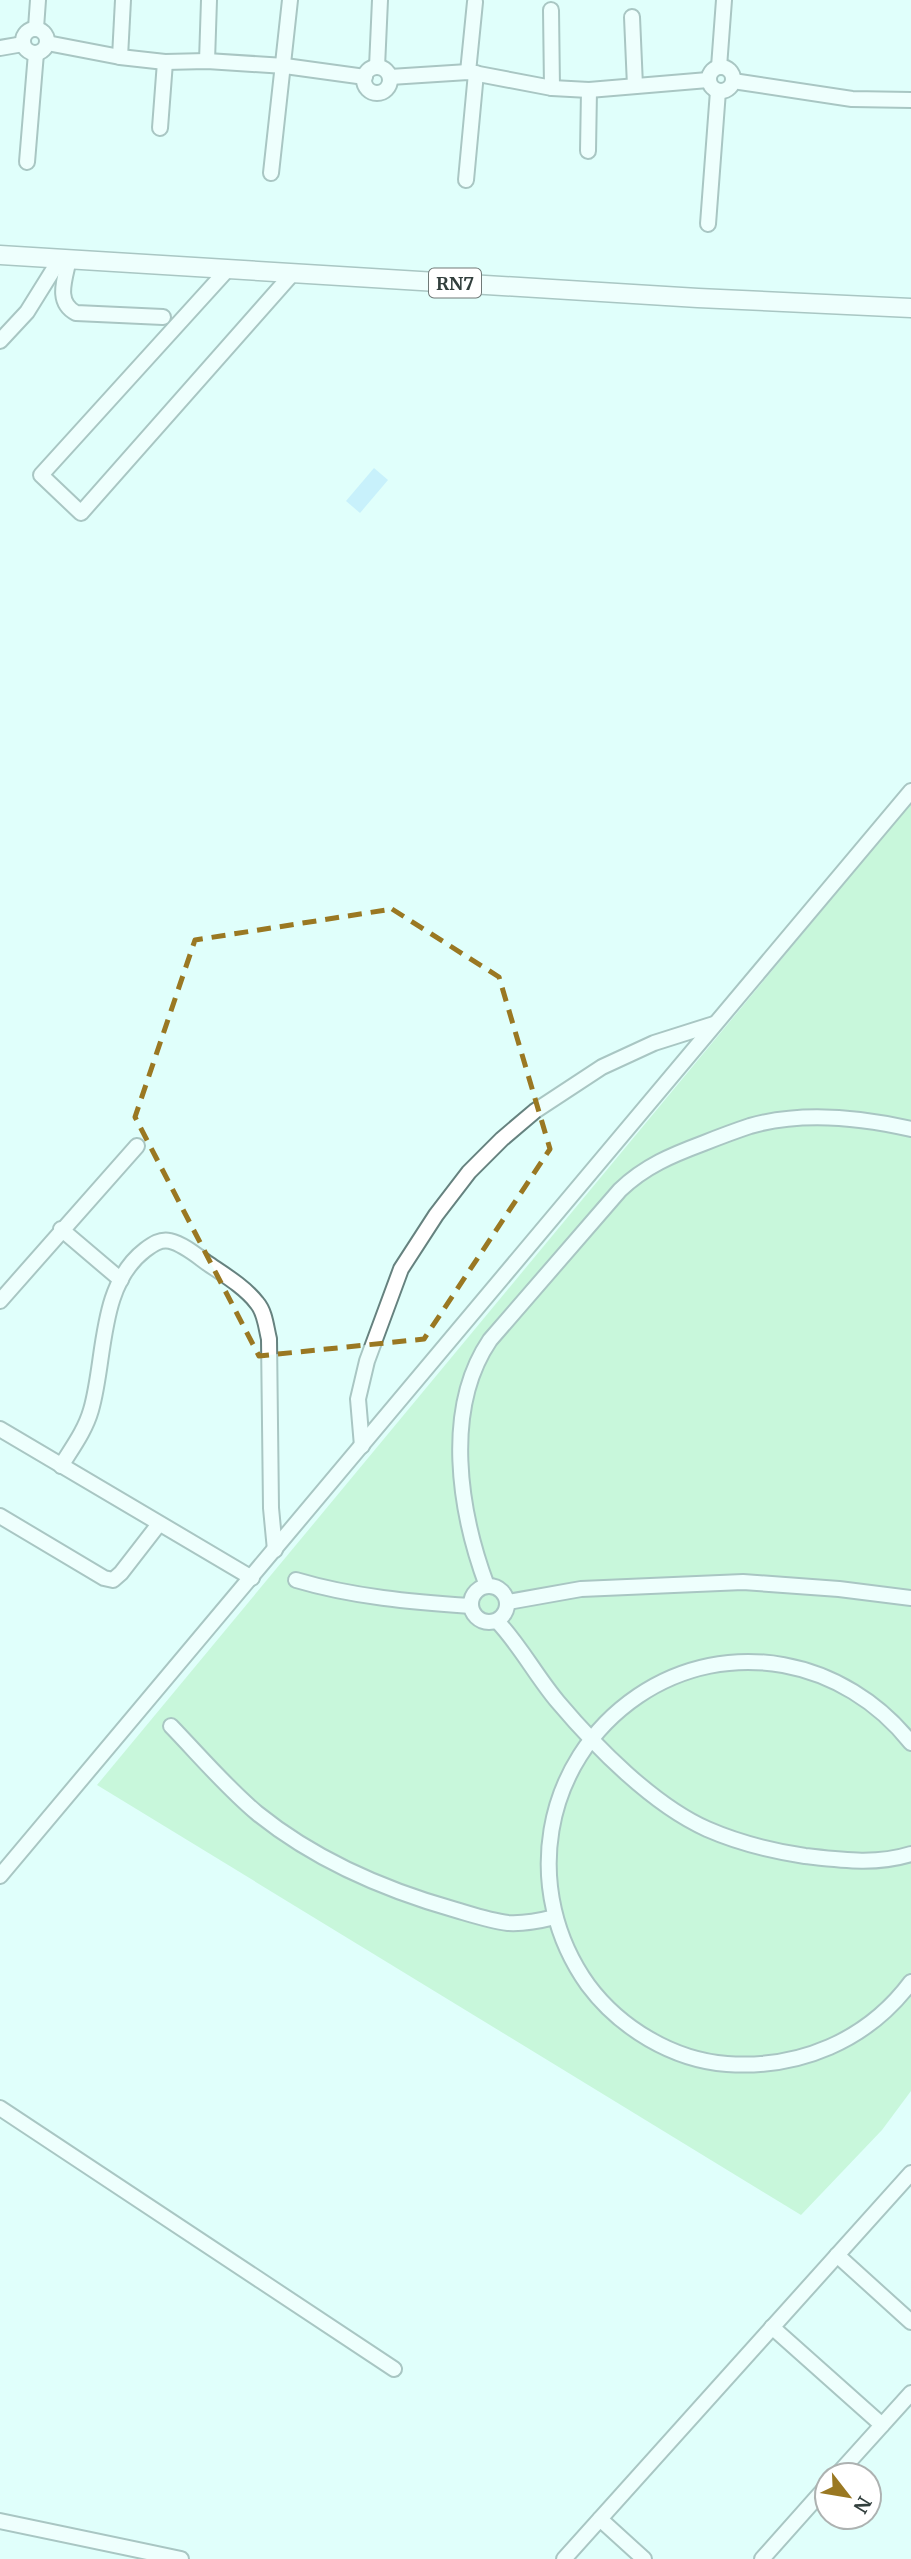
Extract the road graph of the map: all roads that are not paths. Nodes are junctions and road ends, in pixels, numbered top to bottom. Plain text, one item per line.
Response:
1 (38, 0) edge
2 (123, 0) edge
3 (209, 0) edge
4 (290, 0) edge
5 (380, 0) edge
6 (724, 0) edge
7 (475, 2) dead end
8 (551, 10) dead end
9 (632, 17) dead end
10 (36, 28) junction
11 (23, 44) junction
12 (0, 48) edge
13 (42, 48) junction
14 (120, 57) junction
15 (206, 61) junction
16 (164, 62) junction
17 (285, 66) junction
18 (377, 67) junction
19 (719, 67) junction
20 (472, 73) junction
21 (365, 77) junction
22 (390, 78) junction
23 (733, 81) junction
24 (635, 86) junction
25 (713, 86) junction
26 (552, 88) junction
27 (589, 90) junction
28 (911, 100) edge
29 (160, 128) dead end
30 (588, 151) dead end
31 (27, 162) dead end
32 (271, 173) dead end
33 (466, 180) dead end
34 (708, 224) dead end
35 (0, 255) edge
36 (64, 259) junction
37 (228, 269) junction
38 (293, 273) junction
39 (911, 308) edge
40 (163, 317) dead end
41 (0, 341) edge
42 (911, 791) edge
43 (716, 1024) junction
44 (911, 1129) edge
45 (137, 1146) dead end
46 (61, 1229) junction
47 (121, 1280) junction
48 (0, 1301) edge
49 (0, 1430) edge
50 (362, 1446) junction
51 (61, 1466) junction
52 (0, 1516) edge
53 (159, 1524) junction
54 (275, 1550) junction
55 (252, 1578) junction
56 (296, 1580) dead end
57 (487, 1586) junction
58 (911, 1598) edge
59 (508, 1602) junction
60 (471, 1606) junction
61 (497, 1621) junction
62 (171, 1726) dead end
63 (591, 1739) junction
64 (911, 1744) edge
65 (911, 1854) edge
66 (0, 1876) edge
67 (555, 1917) junction
68 (911, 1982) edge
69 (0, 2108) edge
70 (911, 2173) edge
71 (837, 2255) junction
72 (911, 2322) edge
73 (772, 2327) junction
74 (394, 2369) dead end
75 (911, 2392) edge
76 (882, 2425) junction
77 (850, 2461) edge
78 (813, 2502) edge
79 (600, 2519) junction
80 (0, 2521) edge
81 (181, 2559) edge
82 (565, 2559) edge
83 (643, 2559) edge
84 (762, 2559) edge

1 - 10 street
2 - 14 street
3 - 15 street
4 - 17 street
5 - 18 street
6 - 19 street
7 - 20 street
8 - 26 street
9 - 24 street
10 - 11 street
10 - 13 street
11 - 12 street
11 - 13 street
13 - 14 street
13 - 31 street
14 - 16 street
15 - 16 street
15 - 17 street
16 - 29 street
17 - 21 street
17 - 32 street
18 - 21 street
18 - 22 street
19 - 23 street
19 - 25 street
20 - 22 street
20 - 26 street
20 - 33 street
21 - 22 street
23 - 25 street
23 - 28 street
24 - 25 street
24 - 27 street
25 - 34 street
26 - 27 street
27 - 30 street
35 - 36 main road, RN7
36 - 37 main road, RN7
36 - 40 street
36 - 41 street
37 - 38 main road, RN7
37 - 38 street
38 - 39 main road, RN7
42 - 43 street
43 - 50 street
43 - 50 street
44 - 57 street
45 - 46 street
46 - 47 street
46 - 48 street
47 - 51 street
47 - 54 street
49 - 51 street
50 - 54 street
51 - 53 street
52 - 53 street
53 - 55 street
54 - 55 street
55 - 66 street
56 - 60 street
57 - 59 street
57 - 60 street
58 - 59 street
59 - 61 street
60 - 61 street
61 - 63 street
62 - 67 street
63 - 64 street
63 - 65 street
63 - 67 street
67 - 68 street
69 - 74 street
70 - 71 street
71 - 72 street
71 - 73 street
73 - 76 street
73 - 79 street
75 - 76 street
76 - 77 street
78 - 84 street
79 - 82 street
79 - 83 street
80 - 81 street

